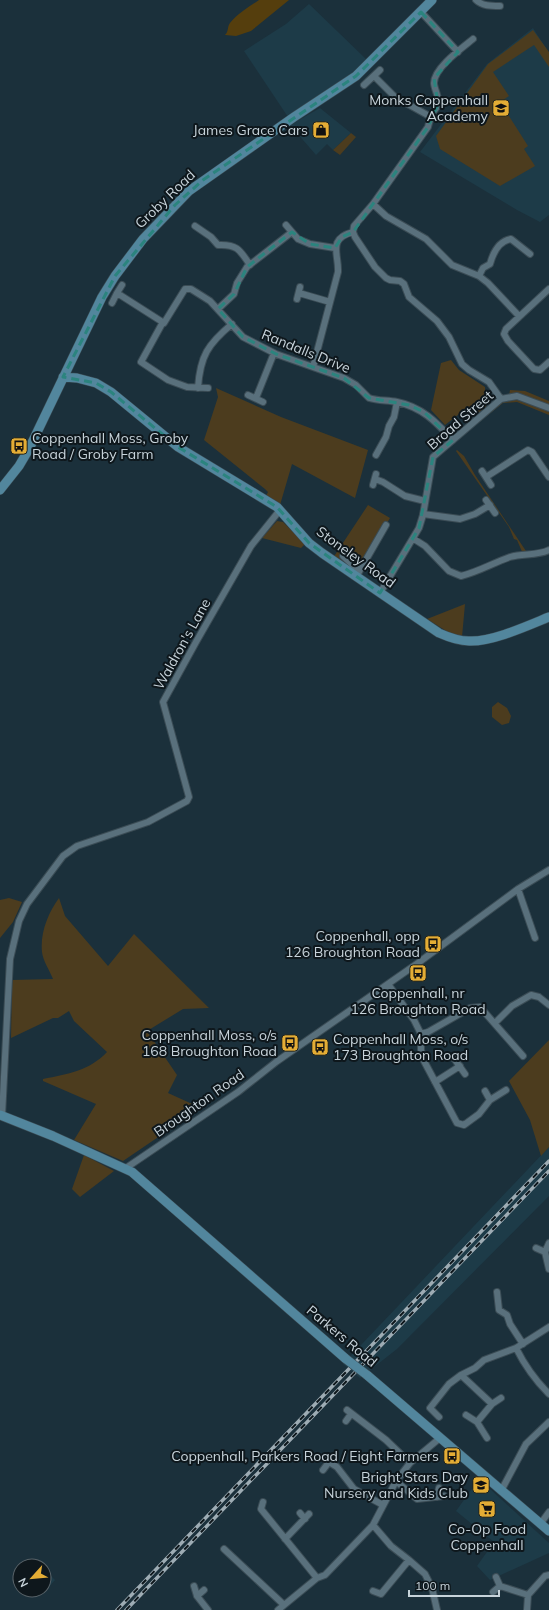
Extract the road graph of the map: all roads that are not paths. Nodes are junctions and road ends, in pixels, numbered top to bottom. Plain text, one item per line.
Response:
1 (432, 0) edge
2 (476, 0) edge
3 (500, 6) dead end
4 (420, 12) junction
5 (473, 39) dead end
6 (458, 52) junction
7 (380, 70) dead end
8 (374, 76) junction
9 (364, 85) dead end
10 (431, 117) junction
11 (373, 204) junction
12 (286, 225) dead end
13 (195, 226) dead end
14 (292, 232) junction
15 (353, 232) junction
16 (335, 248) junction
17 (530, 254) dead end
18 (250, 265) junction
19 (480, 276) junction
20 (122, 285) dead end
21 (549, 289) edge
22 (117, 293) junction
23 (299, 293) dead end
24 (330, 302) junction
25 (112, 303) dead end
26 (218, 309) junction
27 (519, 316) junction
28 (162, 322) junction
29 (232, 324) junction
30 (274, 353) junction
31 (549, 362) edge
32 (313, 367) junction
33 (63, 377) junction
34 (198, 388) junction
35 (208, 388) dead end
36 (248, 395) dead end
37 (256, 398) junction
38 (501, 399) junction
39 (264, 402) dead end
40 (397, 402) junction
41 (549, 408) edge
42 (452, 440) junction
43 (372, 447) dead end
44 (549, 477) edge
45 (374, 479) dead end
46 (491, 485) dead end
47 (0, 490) edge
48 (425, 501) junction
49 (280, 510) junction
50 (495, 513) dead end
51 (423, 514) junction
52 (386, 525) dead end
53 (414, 540) junction
54 (549, 550) edge
55 (343, 556) dead end
56 (358, 574) junction
57 (380, 593) junction
58 (549, 617) edge
59 (549, 870) edge
60 (518, 889) junction
61 (535, 938) dead end
62 (388, 984) junction
63 (549, 1005) edge
64 (495, 1023) junction
65 (421, 1034) junction
66 (523, 1056) dead end
67 (453, 1057) dead end
68 (460, 1066) junction
69 (465, 1074) dead end
70 (435, 1082) junction
71 (506, 1090) dead end
72 (485, 1091) dead end
73 (490, 1100) junction
74 (1, 1116) edge
75 (126, 1168) junction
76 (549, 1243) edge
77 (536, 1248) dead end
78 (545, 1252) junction
79 (549, 1269) edge
80 (497, 1292) dead end
81 (549, 1327) edge
82 (523, 1344) junction
83 (516, 1348) junction
84 (461, 1375) junction
85 (549, 1394) edge
86 (501, 1398) dead end
87 (492, 1404) junction
88 (466, 1415) dead end
89 (439, 1417) dead end
90 (346, 1421) dead end
91 (476, 1422) junction
92 (549, 1422) edge
93 (440, 1438) junction
94 (487, 1438) dead end
95 (323, 1457) dead end
96 (329, 1462) junction
97 (410, 1463) junction
98 (323, 1470) dead end
99 (396, 1481) junction
100 (439, 1488) dead end
101 (501, 1491) junction
102 (444, 1496) dead end
103 (437, 1497) junction
104 (263, 1502) dead end
105 (383, 1505) junction
106 (549, 1512) edge
107 (300, 1513) dead end
108 (309, 1514) dead end
109 (305, 1519) junction
110 (541, 1524) junction
111 (374, 1525) junction
112 (549, 1531) edge
113 (285, 1539) junction
114 (224, 1559) dead end
115 (409, 1560) junction
116 (549, 1575) edge
117 (496, 1577) dead end
118 (317, 1578) junction
119 (194, 1586) dead end
120 (500, 1586) junction
121 (204, 1590) dead end
122 (373, 1591) dead end
123 (493, 1592) dead end
124 (528, 1595) junction
125 (197, 1596) junction
126 (283, 1604) junction
127 (208, 1610) edge
128 (278, 1610) edge
129 (437, 1610) edge
130 (527, 1610) edge

1 - 4 street, Groby Road
2 - 3 street
4 - 6 street
4 - 33 street, Groby Road
5 - 6 street
6 - 10 street
7 - 8 street
8 - 9 street
8 - 10 street
10 - 11 street
11 - 15 street
11 - 19 street
12 - 14 street
13 - 18 street
14 - 16 street
14 - 18 street
15 - 16 street
15 - 38 street
16 - 24 street
17 - 19 street
18 - 26 street
19 - 27 street
20 - 22 street
21 - 27 street
22 - 25 street
22 - 28 street
23 - 24 street
24 - 32 street
26 - 28 street, Randalls Drive
26 - 29 street, Randalls Drive
27 - 31 street
28 - 34 street
29 - 30 street, Randalls Drive
29 - 34 street
30 - 32 street, Randalls Drive
30 - 37 street
32 - 40 street, Randalls Drive
33 - 47 street, Groby Road
33 - 49 street, Stoneley Road
34 - 35 street
36 - 37 street
37 - 39 street
38 - 41 street, Broad Street
38 - 42 street, Broad Street
40 - 42 street, Randalls Drive
40 - 43 street
42 - 48 street, Broad Street
44 - 46 street
45 - 48 street
48 - 51 street, Broad Street
49 - 56 street, Stoneley Road
49 - 74 street, Waldron's Lane
50 - 51 street
51 - 53 street, Broad Street
52 - 56 street
53 - 54 street
53 - 57 street, Broad Street
55 - 56 street
56 - 57 street, Stoneley Road
57 - 58 street, Stoneley Road
59 - 60 street, Broughton Road
60 - 61 street
60 - 62 street, Broughton Road
62 - 65 street
62 - 75 street, Broughton Road
63 - 64 street
64 - 65 street
64 - 66 street
65 - 70 street
67 - 68 street
68 - 69 street
68 - 70 street
70 - 73 street
71 - 73 street
72 - 73 street
74 - 75 street, Parkers Road
75 - 93 street, Parkers Road, bridge
76 - 78 street
77 - 78 street
78 - 79 street
80 - 82 street
81 - 82 street
82 - 83 street
83 - 84 street
83 - 85 street
84 - 87 street
84 - 89 street
86 - 87 street
87 - 91 street
88 - 91 street
90 - 97 street
91 - 94 street
92 - 101 street
93 - 97 street
93 - 101 street, Parkers Road
95 - 96 street
96 - 98 street
96 - 105 street
97 - 99 street
99 - 103 street
99 - 105 street
100 - 103 street
101 - 110 street, Parkers Road
102 - 103 street
104 - 113 street
105 - 111 street
106 - 110 street
107 - 109 street
108 - 109 street
109 - 113 street
110 - 112 street, Parkers Road
111 - 115 street
111 - 118 street
113 - 118 street
114 - 126 street
115 - 122 street
115 - 129 street
116 - 124 street
117 - 120 street
118 - 126 street
119 - 125 street
120 - 123 street
120 - 124 street
121 - 125 street
124 - 130 street
125 - 127 street
126 - 128 street

